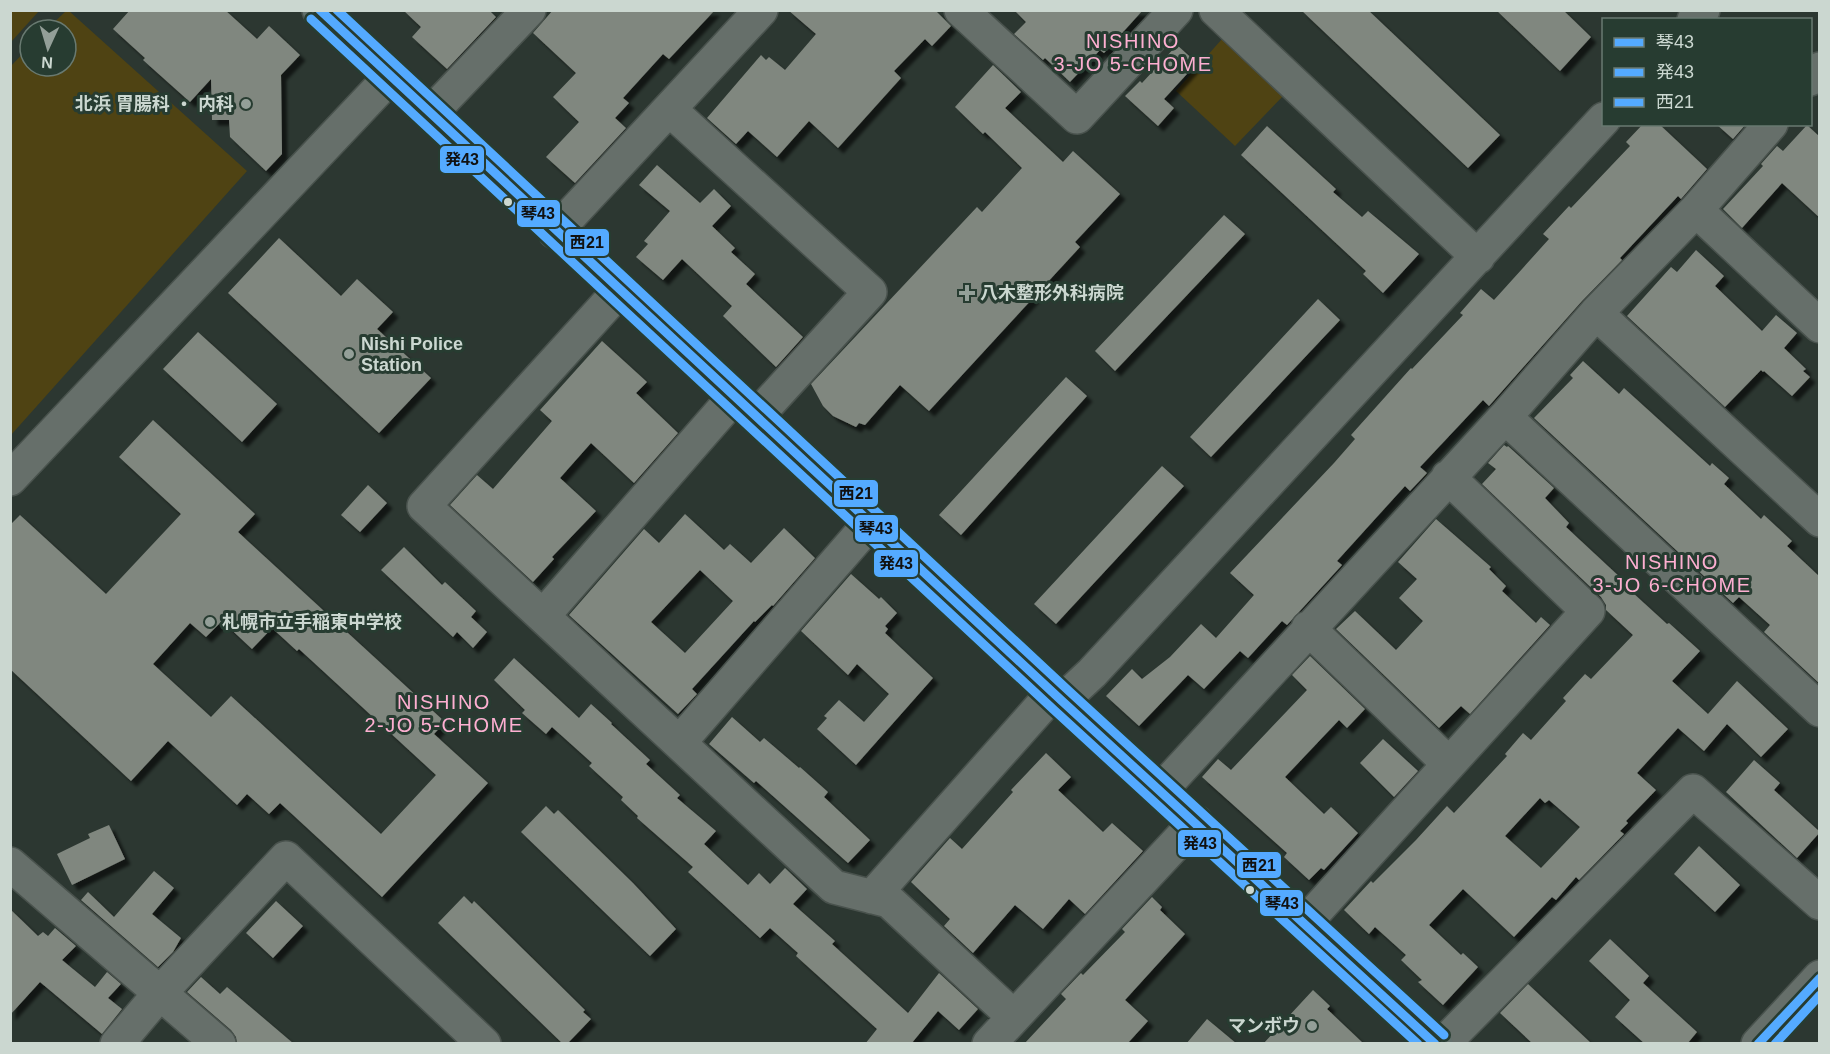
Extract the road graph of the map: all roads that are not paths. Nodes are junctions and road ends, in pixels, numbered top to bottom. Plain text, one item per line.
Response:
1 (319, 10) edge
2 (529, 10) edge
3 (761, 10) edge
4 (962, 10) edge
5 (1176, 10) edge
6 (1216, 10) edge
7 (391, 76) junction
8 (669, 109) junction
9 (431, 113) junction
10 (1602, 121) edge
11 (1769, 126) edge
12 (1696, 210) junction
13 (555, 232) junction
14 (1478, 257) junction
15 (620, 291) junction
16 (1596, 313) junction
17 (1820, 326) edge
18 (745, 407) junction
19 (1505, 417) junction
20 (1448, 477) junction
21 (10, 479) edge
22 (1820, 520) edge
23 (870, 523) junction
24 (543, 616) junction
25 (1308, 628) junction
26 (1058, 696) junction
27 (1820, 710) edge
28 (679, 743) junction
29 (1449, 764) junction
30 (1161, 790) junction
31 (1196, 822) junction
32 (10, 864) edge
33 (872, 897) junction
34 (1820, 903) edge
35 (1305, 923) junction
36 (1820, 977) edge
37 (160, 993) junction
38 (1014, 1017) junction
39 (117, 1044) edge
40 (219, 1044) edge
41 (484, 1044) edge
42 (989, 1044) edge
43 (1436, 1044) edge
44 (1443, 1044) edge
45 (1758, 1044) edge

1 - 7 main road
2 - 9 street
3 - 8 street
4 - 5 street
6 - 14 street
7 - 9 main road
7 - 21 street
8 - 13 street
8 - 18 street
9 - 13 main road
10 - 14 street
11 - 12 street
12 - 16 street
12 - 17 street
13 - 15 main road
14 - 26 street
15 - 18 main road
15 - 24 street
16 - 19 street
16 - 22 street
18 - 23 main road
18 - 24 street
19 - 20 street
19 - 27 street
20 - 25 street
20 - 29 street
23 - 26 main road
23 - 28 street
24 - 28 street
25 - 29 street
25 - 30 street
26 - 30 main road
26 - 33 street
28 - 33 street
29 - 35 street
30 - 31 main road
31 - 35 main road
31 - 38 street
32 - 37 street
33 - 38 street
34 - 44 street
35 - 43 main road
36 - 45 street
37 - 39 street
37 - 40 street
37 - 41 street
38 - 42 street

